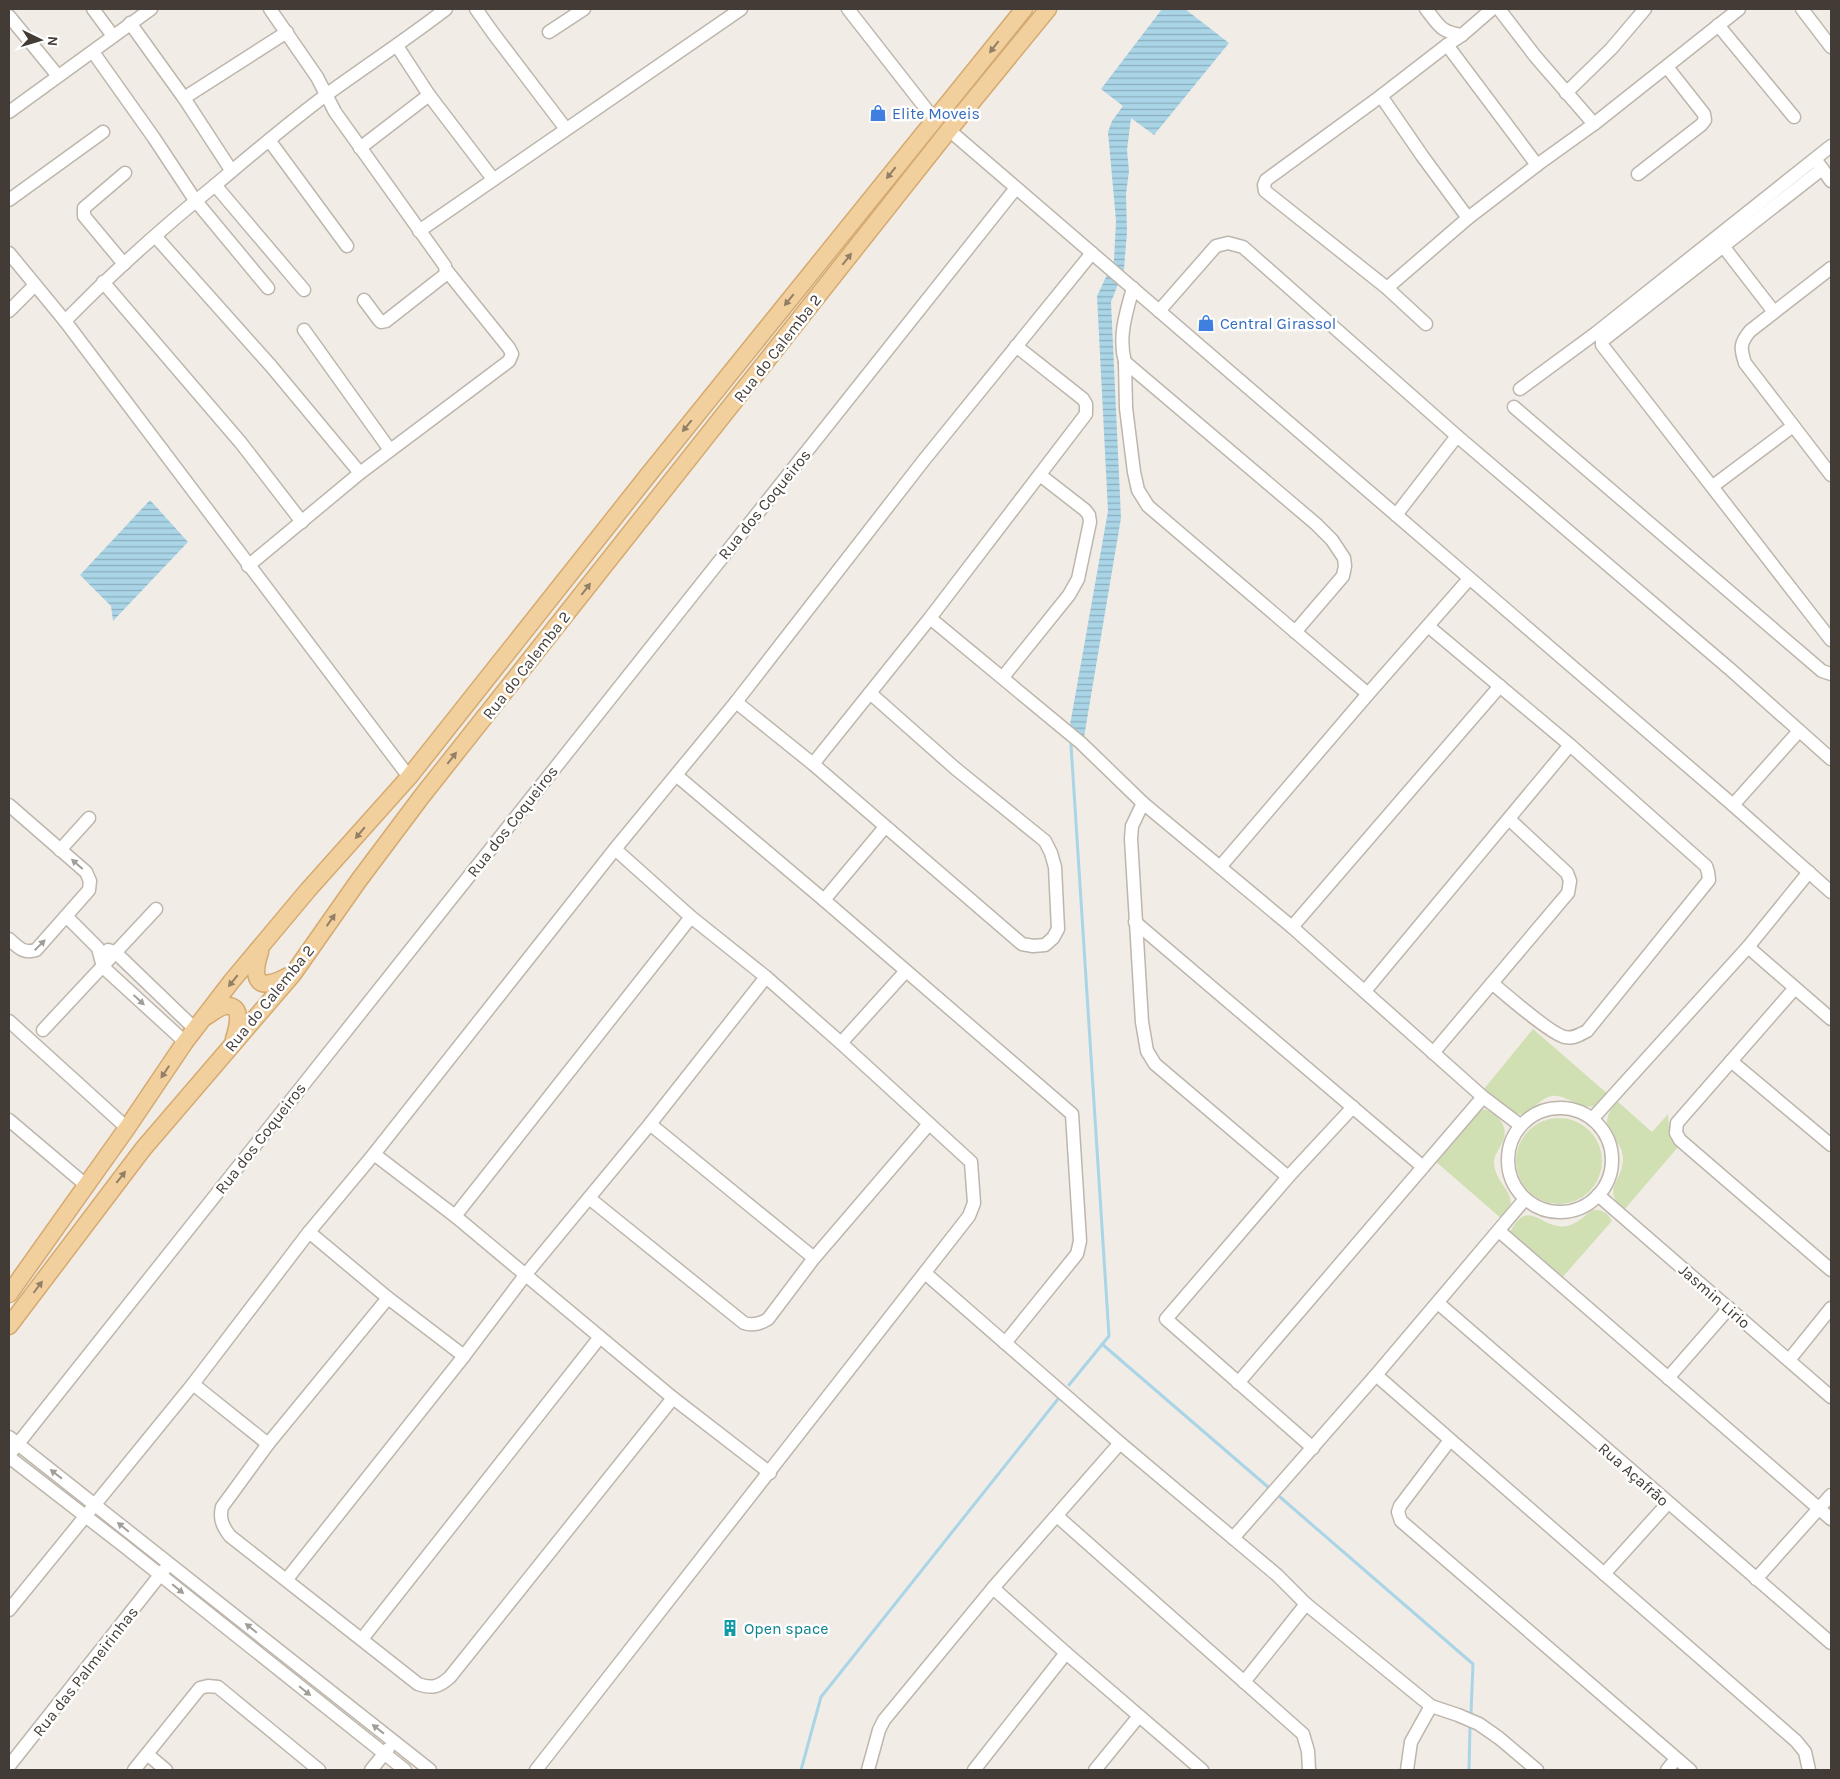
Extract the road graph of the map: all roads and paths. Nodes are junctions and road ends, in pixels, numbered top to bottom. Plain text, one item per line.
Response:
1 (93, 9) edge
2 (151, 9) edge
3 (270, 9) edge
4 (446, 9) edge
5 (476, 9) edge
6 (584, 9) edge
7 (741, 9) edge
8 (848, 9) edge
9 (1024, 9) edge
10 (1048, 9) edge
11 (1426, 9) edge
12 (1492, 9) edge
13 (1500, 9) edge
14 (1645, 9) edge
15 (1739, 9) edge
16 (1802, 9) edge
17 (9, 16) edge
18 (130, 23) junction
19 (1718, 25) junction
20 (287, 32) junction
21 (549, 32) dead end
22 (1462, 35) junction
23 (113, 36) junction
24 (1447, 44) junction
25 (397, 46) junction
26 (1831, 47) edge
27 (93, 52) junction
28 (1666, 67) junction
29 (58, 76) junction
30 (1566, 93) junction
31 (429, 94) junction
32 (326, 95) junction
33 (1381, 96) junction
34 (184, 98) junction
35 (9, 112) edge
36 (1794, 117) dead end
37 (934, 119) junction
38 (1594, 124) junction
39 (566, 129) junction
40 (949, 130) junction
41 (103, 132) dead end
42 (269, 140) junction
43 (1831, 146) edge
44 (360, 148) junction
45 (1819, 164) junction
46 (1537, 165) junction
47 (231, 170) junction
48 (125, 173) dead end
49 (1638, 174) dead end
50 (493, 179) junction
51 (1831, 181) edge
52 (215, 185) junction
53 (1016, 188) junction
54 (9, 200) edge
55 (195, 200) junction
56 (1468, 218) junction
57 (419, 230) junction
58 (155, 236) junction
59 (346, 246) dead end
60 (1723, 246) junction
61 (1092, 253) junction
62 (9, 254) edge
63 (124, 264) junction
64 (1831, 268) edge
65 (446, 271) junction
66 (103, 282) junction
67 (35, 286) junction
68 (268, 288) dead end
69 (1133, 288) junction
70 (1387, 288) junction
71 (304, 290) dead end
72 (364, 300) dead end
73 (9, 311) edge
74 (1159, 311) junction
75 (1774, 312) junction
76 (65, 321) junction
77 (1426, 324) dead end
78 (304, 330) dead end
79 (1016, 346) junction
80 (1125, 362) junction
81 (1520, 388) dead end
82 (1514, 407) dead end
83 (1793, 426) junction
84 (1457, 436) junction
85 (390, 450) junction
86 (360, 473) junction
87 (1040, 474) junction
88 (1831, 475) edge
89 (1713, 486) junction
90 (1396, 515) junction
91 (302, 522) junction
92 (248, 566) junction
93 (1469, 579) junction
94 (930, 618) junction
95 (1428, 626) junction
96 (1295, 632) junction
97 (1831, 640) edge
98 (1831, 674) edge
99 (1003, 677) junction
100 (1500, 686) junction
101 (870, 693) junction
102 (1368, 694) junction
103 (736, 702) junction
104 (1799, 731) junction
105 (1570, 745) junction
106 (1831, 759) edge
107 (813, 764) junction
108 (676, 775) junction
109 (409, 777) junction
110 (1144, 802) junction
111 (9, 805) edge
112 (1733, 805) junction
113 (89, 818) dead end
114 (1509, 819) junction
115 (885, 827) junction
116 (615, 849) junction
117 (60, 850) junction
118 (1220, 867) junction
119 (1808, 872) junction
120 (1831, 892) edge
121 (824, 900) junction
122 (156, 909) dead end
123 (66, 916) junction
124 (691, 917) junction
125 (1135, 922) junction
126 (1292, 927) junction
127 (9, 939) edge
128 (263, 945) junction
129 (1748, 947) junction
130 (98, 948) junction
131 (115, 952) junction
132 (103, 967) junction
133 (906, 971) junction
134 (293, 974) junction
135 (766, 977) junction
136 (1492, 983) junction
137 (1795, 988) junction
138 (1365, 991) junction
139 (1831, 1020) edge
140 (9, 1021) edge
141 (43, 1030) dead end
142 (195, 1030) junction
143 (232, 1043) junction
144 (841, 1043) junction
145 (1433, 1053) junction
146 (1731, 1061) junction
147 (1482, 1097) junction
148 (1353, 1107) junction
149 (1593, 1118) junction
150 (9, 1120) edge
151 (650, 1124) junction
152 (929, 1124) junction
153 (1520, 1125) junction
154 (127, 1128) junction
155 (1831, 1145) edge
156 (374, 1154) junction
157 (1423, 1167) junction
158 (1288, 1178) junction
159 (87, 1186) junction
160 (1598, 1195) junction
161 (589, 1198) junction
162 (1525, 1199) junction
163 (455, 1216) junction
164 (1499, 1231) junction
165 (309, 1232) junction
166 (814, 1258) junction
167 (1831, 1270) edge
168 (925, 1273) junction
169 (526, 1274) junction
170 (9, 1294) edge
171 (388, 1298) junction
172 (1438, 1303) junction
173 (1729, 1308) junction
174 (1831, 1308) edge
175 (9, 1326) edge
176 (600, 1337) junction
177 (1005, 1343) junction
178 (464, 1356) junction
179 (1789, 1360) junction
180 (1376, 1376) junction
181 (1668, 1378) junction
182 (1238, 1383) junction
183 (193, 1384) junction
184 (1831, 1397) edge
185 (673, 1398) junction
186 (13, 1440) edge
187 (1450, 1440) junction
188 (1120, 1443) junction
189 (268, 1444) junction
190 (1313, 1448) junction
191 (9, 1456) edge
192 (770, 1472) junction
193 (1831, 1495) edge
194 (1668, 1503) junction
195 (95, 1504) junction
196 (1819, 1508) junction
197 (85, 1515) junction
198 (1057, 1516) junction
199 (1831, 1519) edge
200 (1232, 1538) junction
201 (169, 1564) junction
202 (1604, 1574) junction
203 (160, 1575) junction
204 (287, 1579) junction
205 (1756, 1579) junction
206 (993, 1588) junction
207 (1306, 1604) junction
208 (9, 1610) edge
209 (362, 1639) junction
210 (1831, 1643) edge
211 (1066, 1653) junction
212 (1244, 1682) junction
213 (1431, 1706) junction
214 (1139, 1716) junction
215 (394, 1740) junction
216 (146, 1754) junction
217 (384, 1754) junction
218 (1676, 1759) junction
219 (9, 1766) edge
220 (134, 1770) edge
221 (166, 1770) edge
222 (319, 1770) edge
223 (371, 1770) edge
224 (405, 1770) edge
225 (430, 1770) edge
226 (536, 1770) edge
227 (868, 1770) edge
228 (974, 1770) edge
229 (1095, 1770) edge
230 (1202, 1770) edge
231 (1309, 1770) edge
232 (1406, 1770) edge
233 (1537, 1770) edge
234 (1667, 1770) edge
235 (1690, 1770) edge
236 (1809, 1770) edge

1 - 23 street
2 - 18 street
3 - 20 street
4 - 25 street
5 - 39 street
6 - 21 street
7 - 39 street
8 - 37 street
9 -> 37 main road, Rua do Calemba 2
10 - 40 main road, Rua do Calemba 2
11 - 22 street
12 - 22 street
13 - 30 street
14 - 30 street
15 - 19 street
16 - 26 street
17 - 29 street
18 - 23 street
18 - 34 street
19 - 28 street
19 - 36 street
20 - 32 street
20 - 34 street
22 - 24 street
23 - 27 street
24 - 33 street
24 - 46 street
25 - 31 street
25 - 32 street
27 - 29 street
27 - 55 street
28 - 38 street
28 - 49 street
29 - 35 street
30 - 38 street
31 - 44 street
31 - 50 street
32 - 42 street
32 - 44 street
33 - 56 street
33 - 70 street
34 - 47 street
37 -> 109 main road, Rua do Calemba 2
38 - 46 street
39 - 50 street
40 - 53 street
134 -> 40 main road, Rua do Calemba 2
41 - 54 street
42 - 47 street
42 - 59 street
43 - 45 street
44 - 57 street
45 - 51 street
45 - 60 street
45 - 81 street
46 - 56 street
47 - 52 street
48 - 63 street
50 - 57 street
52 - 55 street
52 - 71 street
53 - 61 street
53 - 186 street, Rua dos Coqueiros
55 - 58 street
55 - 68 street
56 - 70 street
57 - 65 street
58 - 63 street
58 - 86 street
60 - 75 street
60 - 89 street
61 - 69 street
61 - 79 street
62 - 67 street
63 - 66 street
64 - 75 street
65 - 72 street
65 - 85 street
66 - 76 street
66 - 91 street
67 - 73 street
67 - 76 street
69 - 74 street
69 - 80 street
70 - 77 street
74 - 84 street
74 - 90 street
75 - 83 street
76 - 92 street
78 - 85 street
79 - 87 street
79 - 103 street
80 - 96 street
80 - 96 street
82 - 98 street
83 - 88 street
83 - 89 street
84 - 90 street
84 - 104 street
85 - 86 street
86 - 91 street
87 - 94 street
87 - 99 street
89 - 97 street
90 - 93 street
91 - 92 street
92 - 109 street
93 - 95 street
93 - 112 street
94 - 99 street
94 - 101 street
95 - 100 street
95 - 102 street
96 - 102 street
99 - 110 street
100 - 105 street
100 - 126 street
101 - 107 street
101 - 115 street
102 - 118 street
103 - 107 street
103 - 108 street
104 - 106 street
104 - 112 street
105 - 114 street
105 - 136 street
107 - 115 street
108 - 116 street
108 - 121 street
109 -> 128 main road, Rua do Calemba 2
110 - 118 street
110 - 125 street
111 - 117 street
112 - 119 street
113 - 117 street
114 - 136 street
114 - 138 street
115 - 121 street
116 - 124 street
116 - 156 street
123 -> 117 street
118 - 126 street
119 - 120 street
119 - 129 street
121 - 133 street
122 - 131 street
127 -> 123 street
123 - 130 street
124 - 135 street
124 - 163 street
125 - 148 street
125 - 158 street
126 - 138 street
128 - 134 main road
128 -> 142 main road, Rua do Calemba 2
129 - 137 street
129 - 149 street
130 - 131 street
130 - 132 street
131 - 132 street
131 - 142 street
132 - 141 street
132 -> 142 street
133 - 144 street
133 - 177 street
134 - 143 main road, Rua do Calemba 2
135 - 144 street
135 - 151 street
136 - 145 street
137 - 139 street
137 - 146 street
138 - 145 street
140 - 154 street
142 - 143 main road
142 -> 154 main road, Rua do Calemba 2
175 -> 143 main road, Rua do Calemba 2
144 - 152 street
145 - 147 street
146 - 155 street
146 - 167 street
147 - 153 street
147 - 157 street
148 - 157 street
148 - 158 street
149 - 153 street
149 - 160 street
150 - 159 street
151 - 161 street
151 - 166 street
152 - 166 street
152 - 168 street
153 - 162 street
154 - 159 main road, Rua do Calemba 2
156 - 163 street
156 - 165 street
157 - 182 street
158 - 182 street
159 - 170 main road, Rua do Calemba 2
160 - 162 street
160 - 173 street, Jasmin Lirio
161 - 166 street
161 - 169 street
162 - 164 street
163 - 169 street
164 - 172 street
164 - 181 street
165 - 171 street
165 - 183 street
168 - 177 street
168 - 192 street
169 - 176 street
169 - 178 street
171 - 178 street
171 - 189 street
172 - 180 street
172 - 194 street, Rua Açafrão
173 - 179 street, Jasmin Lirio
173 - 181 street
174 - 179 street
176 - 185 street
176 - 209 street
177 - 188 street
178 - 204 street
179 - 184 street, Jasmin Lirio
180 - 187 street
180 - 190 street
181 - 196 street
182 - 190 street
183 - 189 street
183 - 195 street
185 - 192 street
185 - 209 street
186 - 191 street, Rua dos Coqueiros
195 -> 186 street
187 - 202 street
187 - 218 street
188 - 198 street
188 - 200 street
189 - 204 street
190 - 200 street
191 - 197 street
192 - 226 street
193 - 196 street
194 - 202 street
194 - 205 street, Rua Açafrão
195 - 197 street
201 -> 195 street
196 - 199 street
196 - 205 street
197 - 203 street
197 - 208 street
198 - 206 street
198 - 212 street
200 - 207 street
201 - 203 street, Rua das Palmeirinhas
215 -> 201 street
202 - 236 street
203 -> 217 street
203 - 219 street, Rua das Palmeirinhas
204 - 209 street
205 - 210 street, Rua Açafrão
206 - 211 street
206 - 227 street
207 - 212 street
207 - 213 street
211 - 214 street
211 - 228 street
212 - 231 street
213 - 232 street
213 - 233 street
214 - 229 street
214 - 230 street
215 - 217 street
215 - 225 street
216 - 220 street
216 - 221 street
216 - 222 street
217 - 223 street
217 - 224 street
218 - 234 street
218 - 235 street

